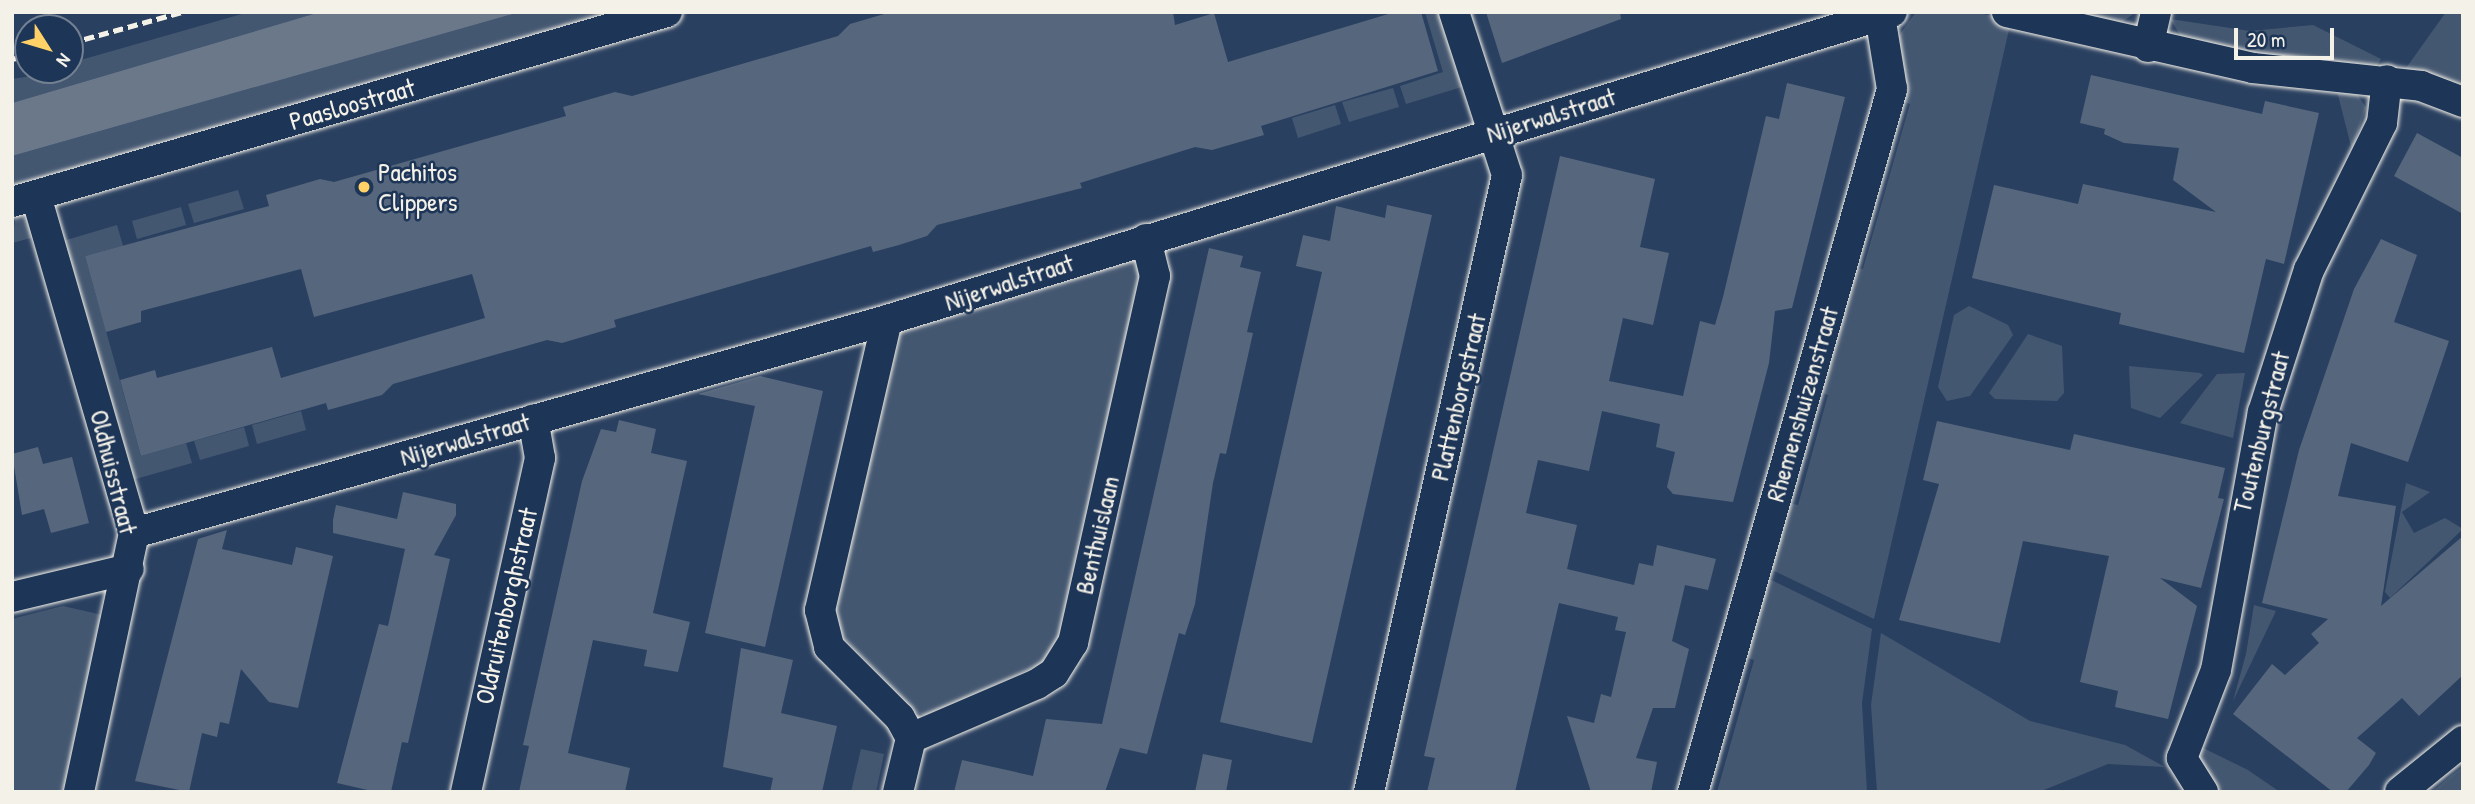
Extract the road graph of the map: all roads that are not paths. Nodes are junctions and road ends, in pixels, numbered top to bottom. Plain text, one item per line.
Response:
1 (667, 12) edge
2 (1454, 12) edge
3 (2007, 12) edge
4 (2156, 12) edge
5 (1886, 14) edge
6 (2148, 47) junction
7 (2387, 80) junction
8 (2463, 102) edge
9 (1490, 134) junction
10 (24, 199) edge
11 (1146, 239) junction
12 (887, 320) junction
13 (533, 420) junction
14 (134, 533) junction
15 (129, 569) junction
16 (12, 597) edge
17 (911, 738) junction
18 (2463, 741) edge
19 (1368, 790) edge
20 (79, 792) edge
21 (466, 792) edge
22 (898, 792) edge
23 (1693, 792) edge
24 (2203, 792) edge
25 (2400, 792) edge

1 - 10 street, Paasloostraat
2 - 9 street, Plattenborgstraat
3 - 6 street
4 - 6 street
5 - 9 street, Nijerwalstraat
5 - 23 street, Rhemenshuizenstraat
6 - 7 street
7 - 8 street
7 - 24 street, Toutenburgstraat
9 - 11 street, Nijerwalstraat
9 - 19 street, Plattenborgstraat
10 - 14 street, Oldhuisstraat
11 - 12 street, Nijerwalstraat
11 - 17 street, Benthuislaan
12 - 13 street, Nijerwalstraat
12 - 17 street
13 - 14 street, Nijerwalstraat
13 - 21 street, Oldruitenborghstraat
14 - 15 street, Oldhuisstraat
15 - 16 street
15 - 20 street, Oldhuisstraat
17 - 22 street
18 - 25 street

